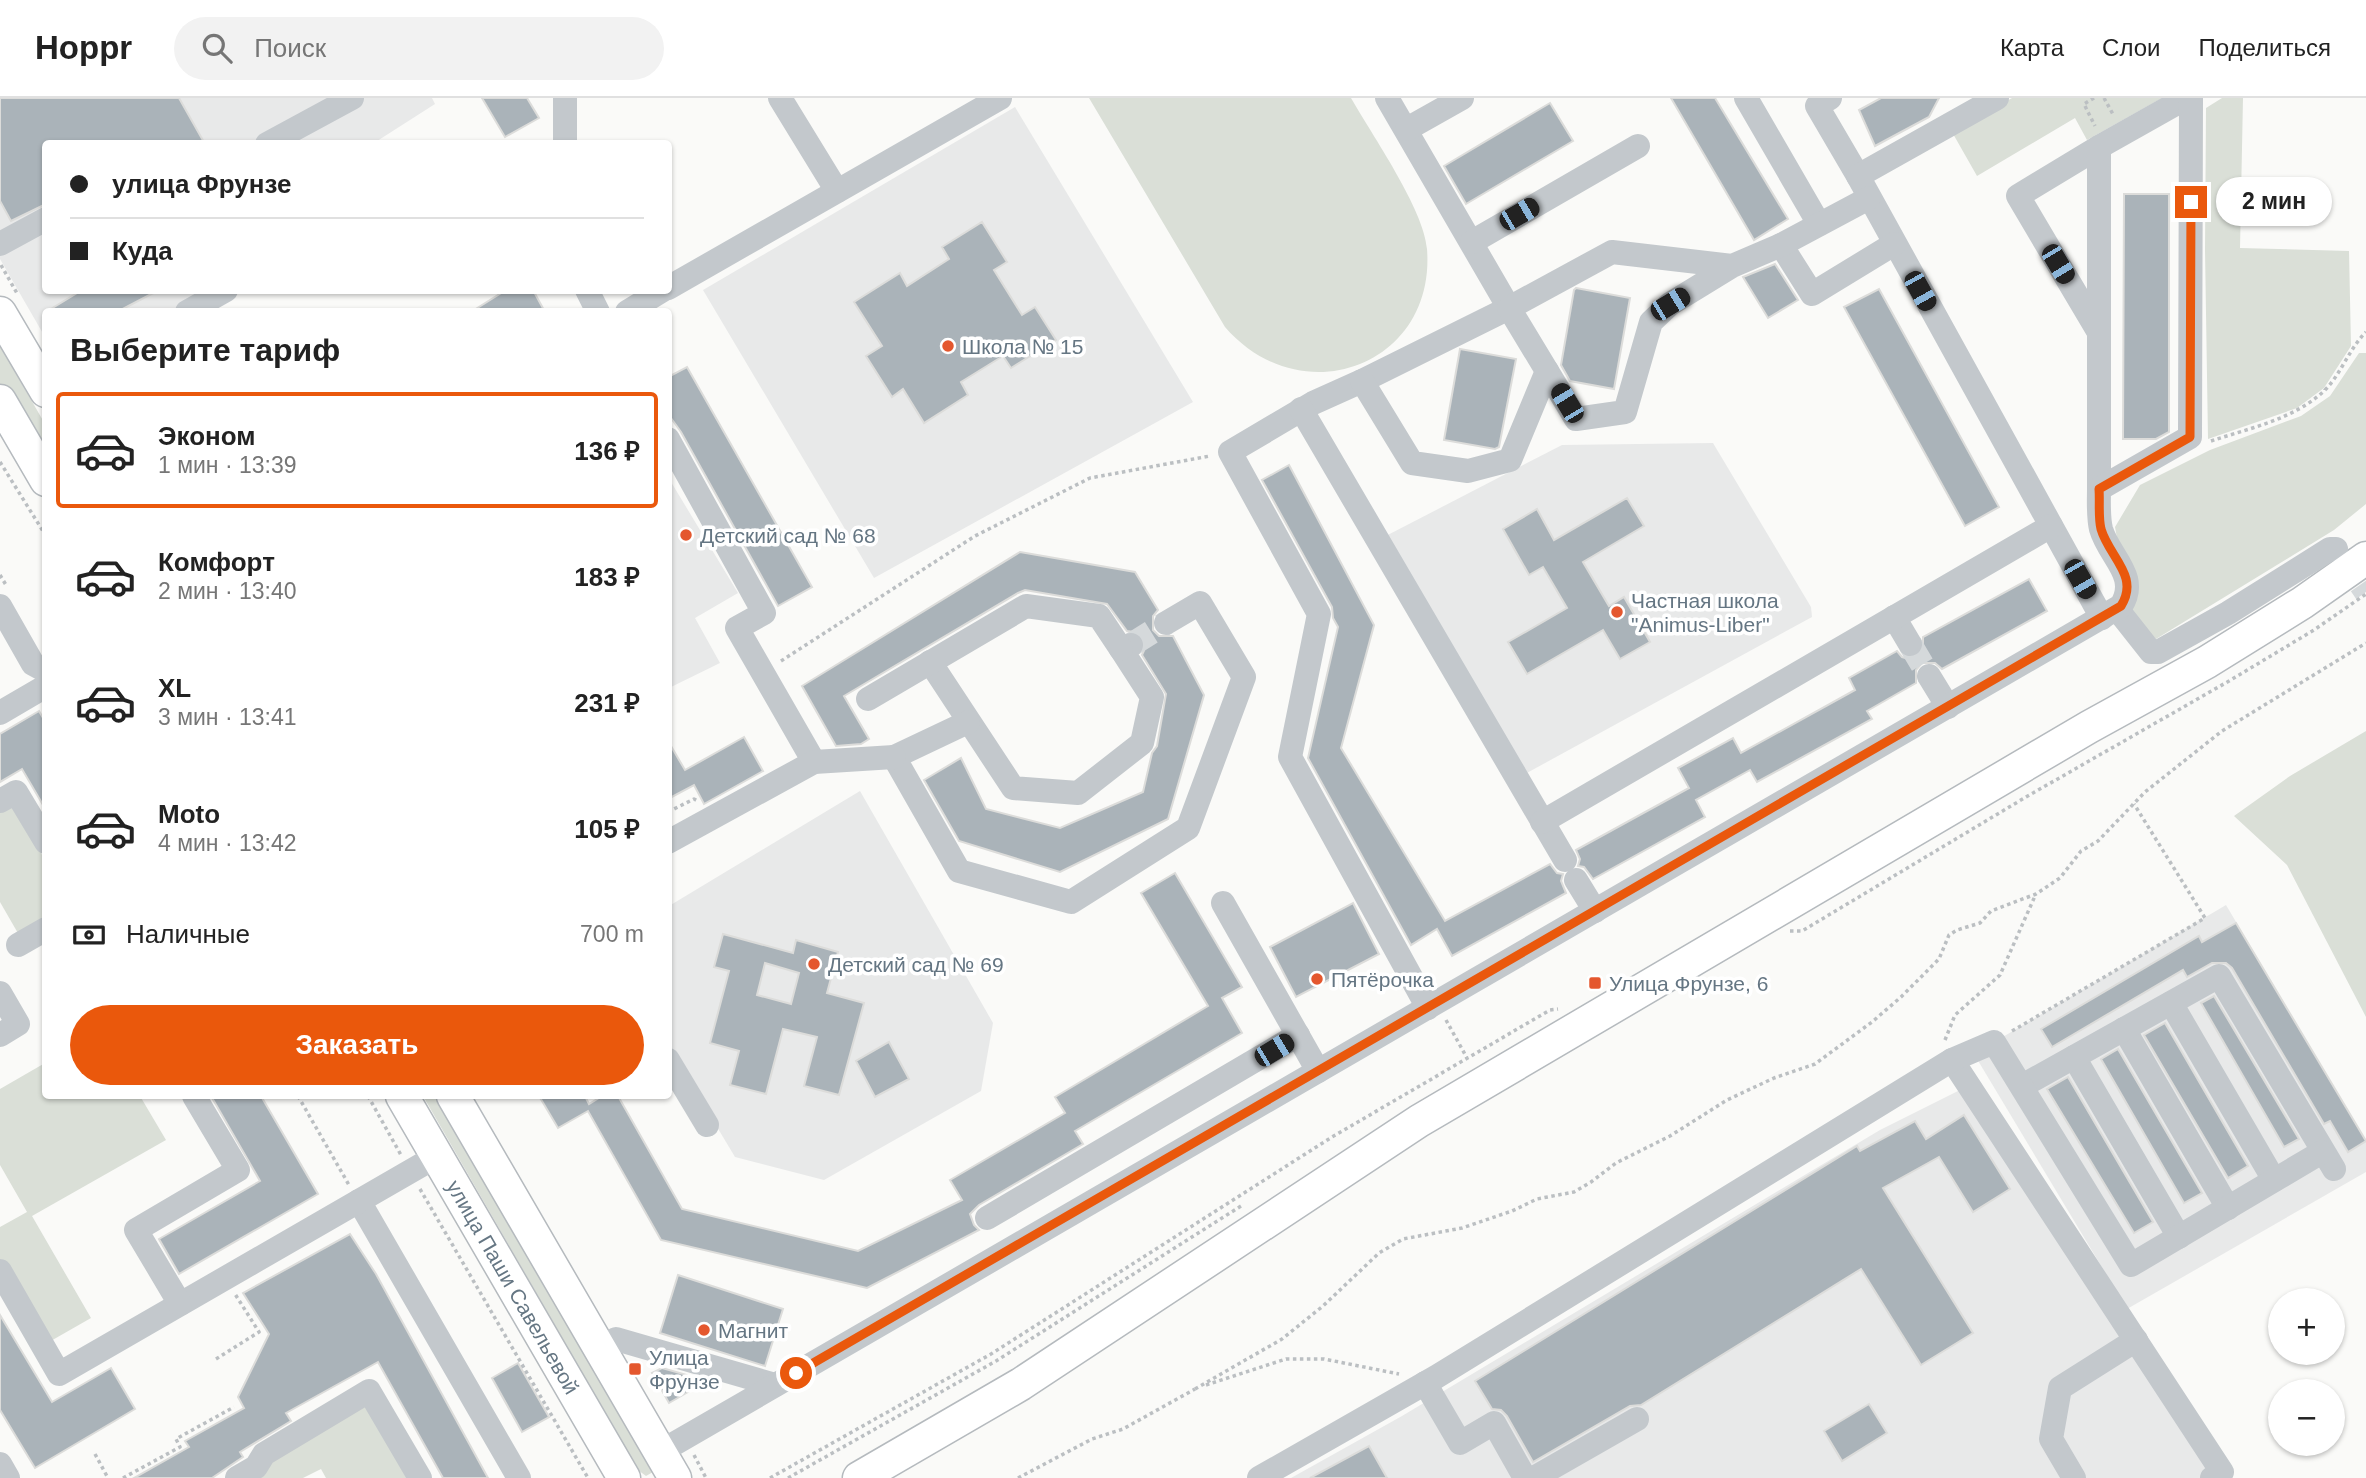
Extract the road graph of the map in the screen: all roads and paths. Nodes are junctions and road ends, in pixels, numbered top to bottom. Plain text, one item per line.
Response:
1 (352, 98) edge
2 (565, 98) edge
3 (780, 98) edge
4 (1000, 98) edge
5 (1387, 98) edge
6 (1462, 98) edge
7 (1746, 98) edge
8 (1830, 98) edge
9 (1997, 98) edge
10 (2094, 98) edge
11 (2189, 98) edge
12 (1407, 130) junction
13 (274, 140) edge
14 (565, 140) edge
15 (2102, 145) junction
16 (1638, 146) dead end
17 (1863, 187) junction
18 (837, 191) junction
19 (42, 221) edge
20 (1819, 225) junction
21 (1472, 242) junction
22 (0, 244) edge
23 (1781, 244) junction
24 (1894, 244) junction
25 (1732, 266) junction
26 (672, 286) edge
27 (219, 294) edge
28 (656, 294) edge
29 (194, 308) edge
30 (634, 308) edge
31 (1509, 308) junction
32 (0, 313) edge
33 (2098, 332) junction
34 (2366, 332) edge
35 (1547, 371) junction
36 (1362, 381) junction
37 (42, 384) edge
38 (0, 401) edge
39 (1301, 409) junction
40 (2198, 440) junction
41 (672, 446) edge
42 (1230, 452) junction
43 (0, 462) edge
44 (42, 473) edge
45 (2099, 489) junction
46 (2050, 526) junction
47 (42, 530) edge
48 (2336, 549) dead end
49 (2366, 558) edge
50 (0, 606) edge
51 (2110, 613) junction
52 (1894, 617) junction
53 (1166, 623) tunnel mouth
54 (2366, 643) edge
55 (1910, 644) tunnel mouth
56 (930, 662) junction
57 (42, 669) edge
58 (762, 674) junction
59 (1929, 676) tunnel mouth
60 (42, 688) edge
61 (868, 699) dead end
62 (1948, 707) junction
63 (0, 713) edge
64 (968, 722) junction
65 (894, 757) junction
66 (814, 762) junction
67 (0, 801) edge
68 (2134, 804) junction
69 (1542, 822) junction
70 (42, 835) edge
71 (672, 840) edge
72 (2036, 894) junction
73 (1223, 903) dead end
74 (1595, 911) junction
75 (42, 931) edge
76 (19, 945) dead end
77 (0, 993) edge
78 (2171, 1003) junction
79 (1432, 1005) junction
80 (1565, 1008) dead end
81 (1560, 1013) dead end
82 (2124, 1029) junction
83 (0, 1035) edge
84 (1298, 1035) junction
85 (1994, 1041) junction
86 (2074, 1057) junction
87 (1467, 1058) dead end
88 (1952, 1060) junction
89 (672, 1067) edge
90 (1318, 1071) junction
91 (2022, 1086) junction
92 (196, 1099) edge
93 (300, 1099) edge
94 (370, 1099) edge
95 (404, 1099) edge
96 (455, 1099) edge
97 (707, 1125) dead end
98 (437, 1156) junction
99 (410, 1172) junction
100 (2274, 1180) junction
101 (358, 1201) junction
102 (1246, 1203) dead end
103 (1010, 1205) junction
104 (2228, 1208) junction
105 (987, 1218) dead end
106 (2179, 1237) junction
107 (1030, 1238) junction
108 (0, 1271) edge
109 (239, 1289) dead end
110 (180, 1304) junction
111 (616, 1339) dead end
112 (2136, 1340) junction
113 (216, 1359) dead end
114 (1399, 1374) dead end
115 (1425, 1383) junction
116 (775, 1385) junction
117 (1195, 1389) junction
118 (234, 1407) dead end
119 (1637, 1419) dead end
120 (95, 1454) dead end
121 (0, 1464) edge
122 (667, 1465) edge
123 (2220, 1476) edge
124 (8, 1478) edge
125 (108, 1478) edge
126 (123, 1478) edge
127 (237, 1478) edge
128 (420, 1478) edge
129 (519, 1478) edge
130 (588, 1478) edge
131 (624, 1478) edge
132 (788, 1478) edge
133 (859, 1478) edge
134 (1018, 1478) edge
135 (1259, 1478) edge
136 (1525, 1478) edge
137 (1534, 1478) edge
138 (2074, 1478) edge

1 - 13 street
2 - 14 street
3 - 18 street
4 - 18 street
5 - 12 street
6 - 12 street
7 - 20 street
8 - 17 street
9 - 17 street
10 - 15 path
11 - 15 street
11 - 40 street
12 - 21 street
15 - 33 street
15 - 33 street
16 - 21 street
17 - 20 street
17 - 24 street
18 - 26 street
19 - 22 street
20 - 23 street
21 - 31 street
23 - 24 street
23 - 25 street
24 - 46 street
25 - 31 street
25 - 35 street
27 - 29 street
28 - 30 street
31 - 35 street
31 - 36 street
32 - 37 main road
33 - 45 street
34 - 40 path
35 - 36 street
36 - 39 street
38 - 44 main road
39 - 42 street
39 - 69 street
40 - 45 street
41 - 58 street
42 - 58 path
42 - 79 street
43 - 47 path
45 - 51 street
46 - 51 street
46 - 52 street
48 - 51 street
49 - 133 main road
50 - 57 street
51 - 62 street
52 - 55 street
52 - 69 street
53 - 65 street
54 - 68 path
56 - 61 street
56 - 64 street
56 - 64 street
58 - 66 street
59 - 62 street
60 - 63 street
62 - 74 street
64 - 65 street
65 - 66 street
66 - 71 street
67 - 70 street
68 - 72 path
68 - 85 path
69 - 74 street
72 - 88 path
72 - 117 path
73 - 84 street
74 - 79 street
75 - 76 street
77 - 83 street
78 - 82 street
78 - 100 street
78 - 100 street
79 - 87 path
79 - 90 street
80 - 81 path
82 - 86 street
82 - 104 street
84 - 90 street
84 - 103 street
85 - 88 street
85 - 91 street
86 - 91 street
86 - 106 street
88 - 112 street
88 - 115 street
89 - 97 street
90 - 107 street
91 - 106 street
92 - 110 street
93 - 101 path
94 - 99 path
95 - 98 main road, улица Паши Савельевой
96 - 122 main road
98 - 99 street
98 - 131 main road, улица Паши Савельевой
99 - 101 street
99 - 130 path
100 - 104 street
101 - 110 street
101 - 129 street
102 - 132 path
103 - 105 street
103 - 107 street
104 - 106 street
107 - 116 street
108 - 110 street
109 - 113 path
111 - 116 street
112 - 123 street
112 - 138 street
114 - 117 path
115 - 135 street
115 - 136 street
116 - 122 street
117 - 134 path
118 - 126 path
119 - 137 street
120 - 125 path
121 - 124 street
127 - 128 street

